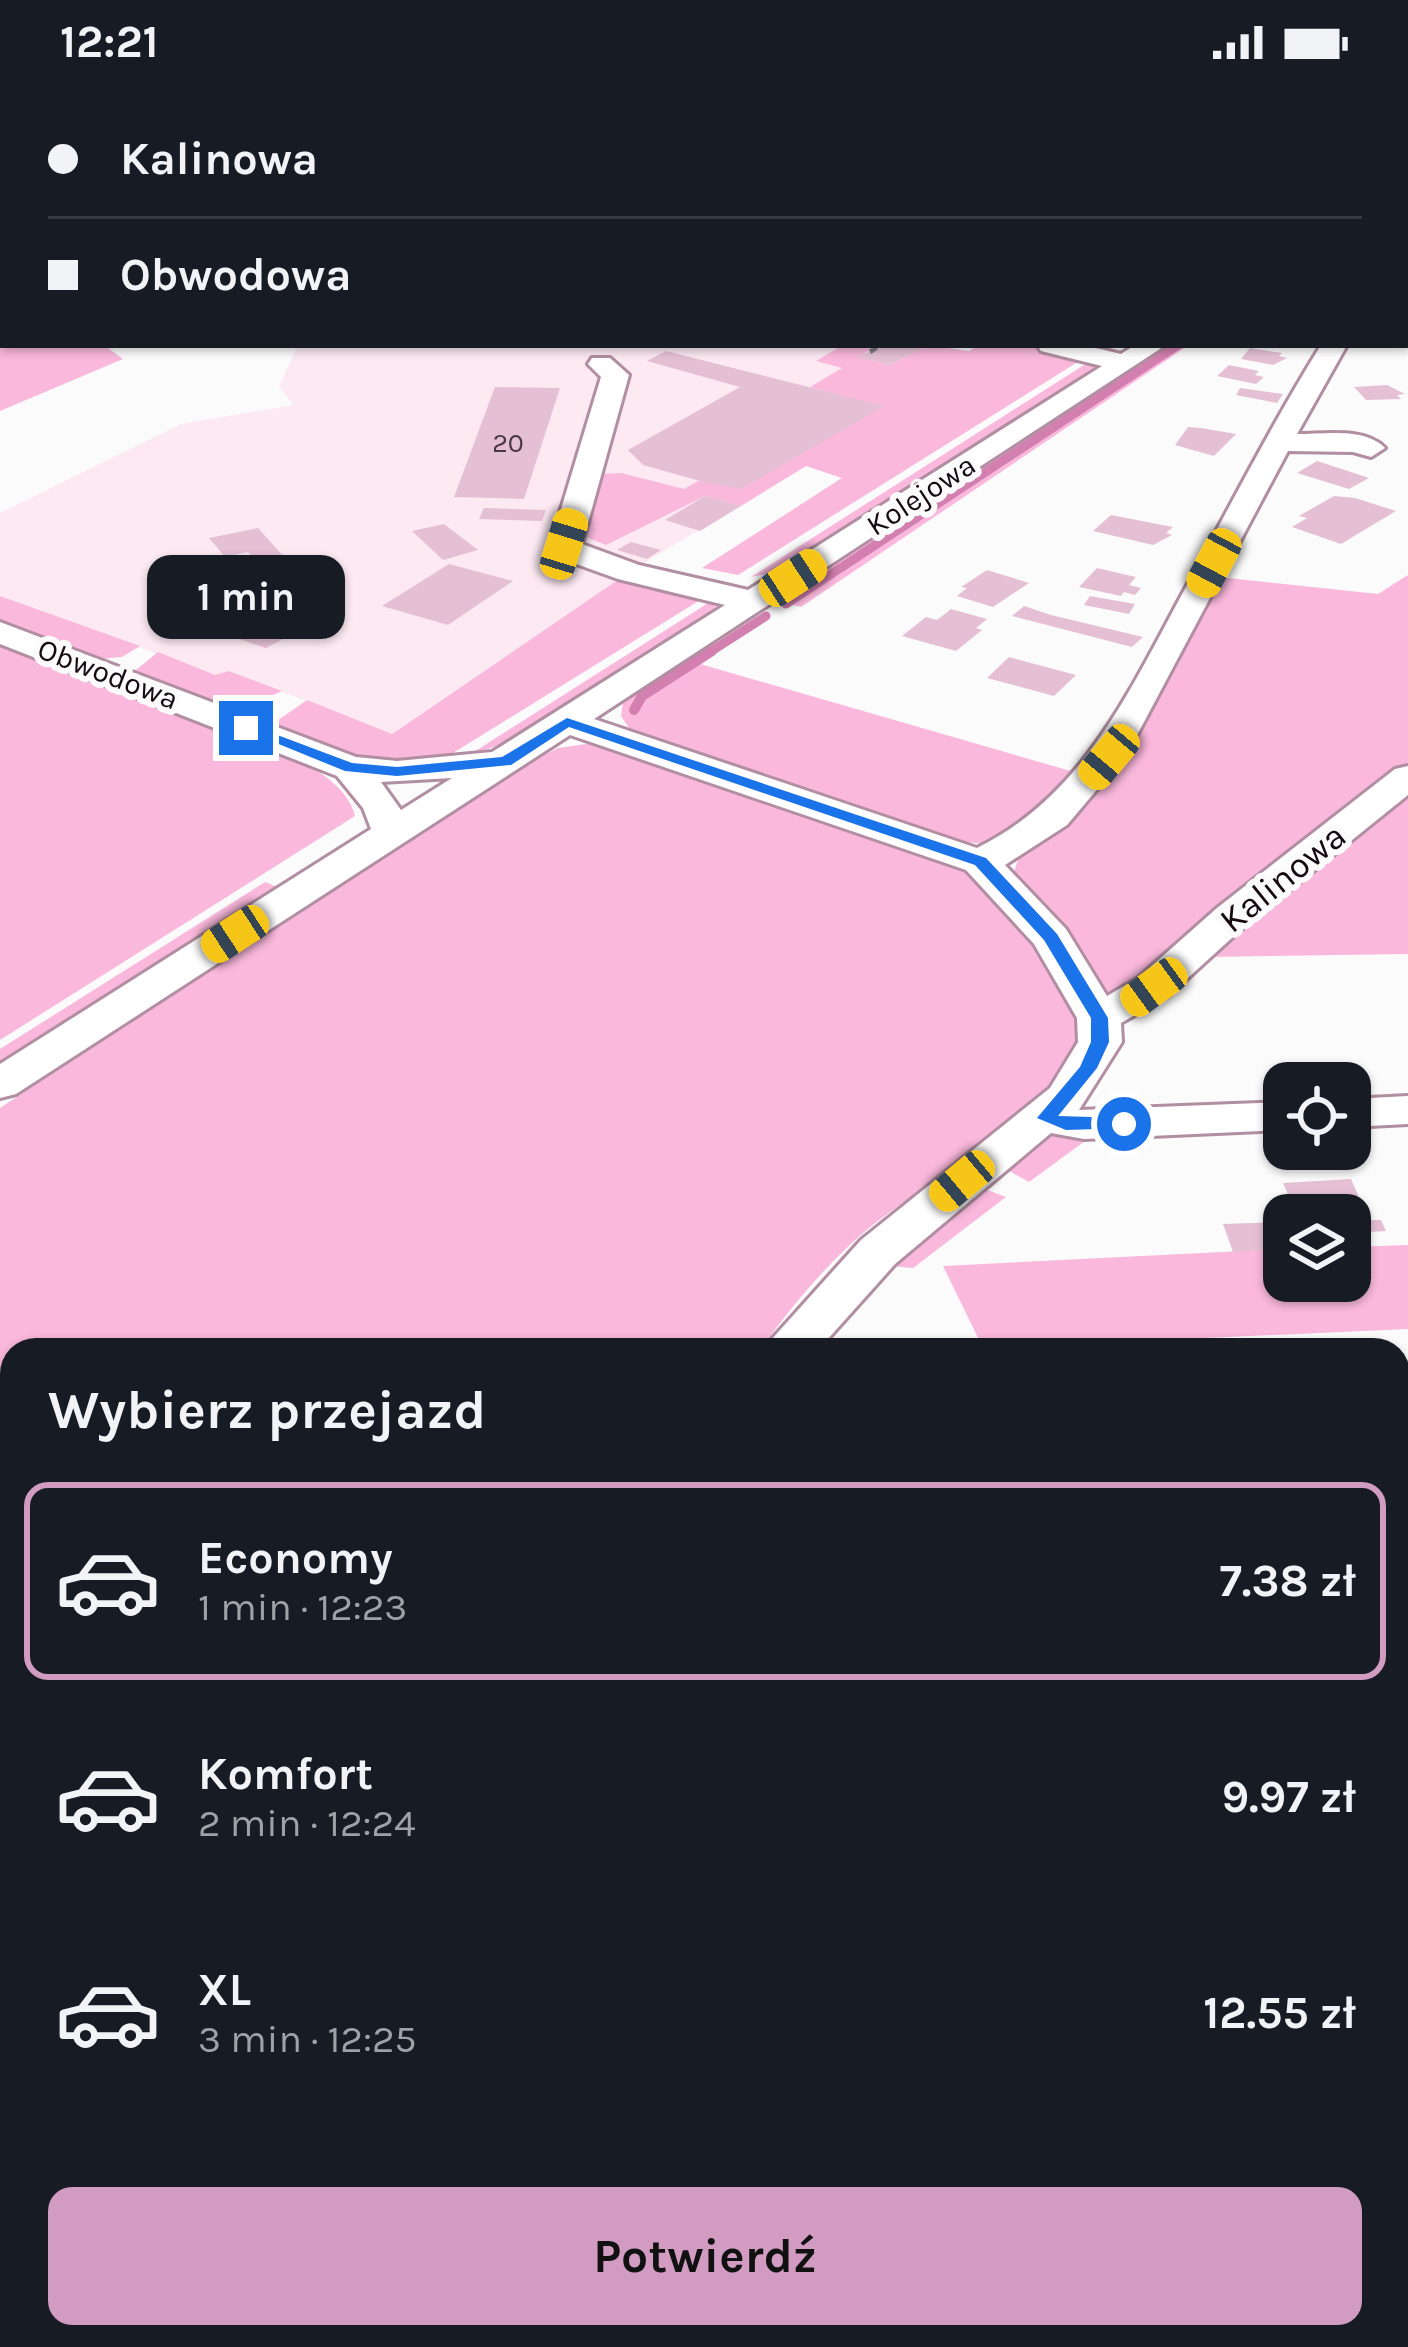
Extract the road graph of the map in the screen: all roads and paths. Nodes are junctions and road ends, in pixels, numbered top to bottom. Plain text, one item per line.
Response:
1 (876, 348) edge
2 (1062, 348) edge
3 (1148, 348) edge
4 (1332, 348) edge
5 (870, 352) dead end
6 (1125, 363) junction
7 (601, 364) dead end
8 (1280, 442) junction
9 (1371, 448) dead end
10 (756, 602) junction
11 (0, 632) edge
12 (151, 649) dead end
13 (106, 674) junction
14 (567, 722) junction
15 (506, 761) junction
16 (350, 768) junction
17 (1408, 777) edge
18 (392, 834) junction
19 (980, 862) junction
20 (1100, 1018) junction
21 (0, 1084) edge
22 (1408, 1110) edge
23 (1371, 1112) edge
24 (1263, 1117) edge
25 (1046, 1118) junction
26 (799, 1338) edge

1 - 5 path
2 - 6 street
3 - 6 street, Kolejowa
4 - 8 street
6 - 10 street, Kolejowa
7 - 10 street
8 - 9 street
8 - 19 street
10 - 14 street, Kolejowa
11 - 13 street, Obwodowa
12 - 13 street
13 - 16 street, Obwodowa
14 - 15 street, Kolejowa
14 - 19 street
15 - 16 street, Obwodowa
15 - 18 street, Kolejowa
16 - 18 street
17 - 20 street, Kalinowa
18 - 21 street, Kolejowa
19 - 20 street
20 - 25 street
22 - 23 street
24 - 25 street
25 - 26 street

